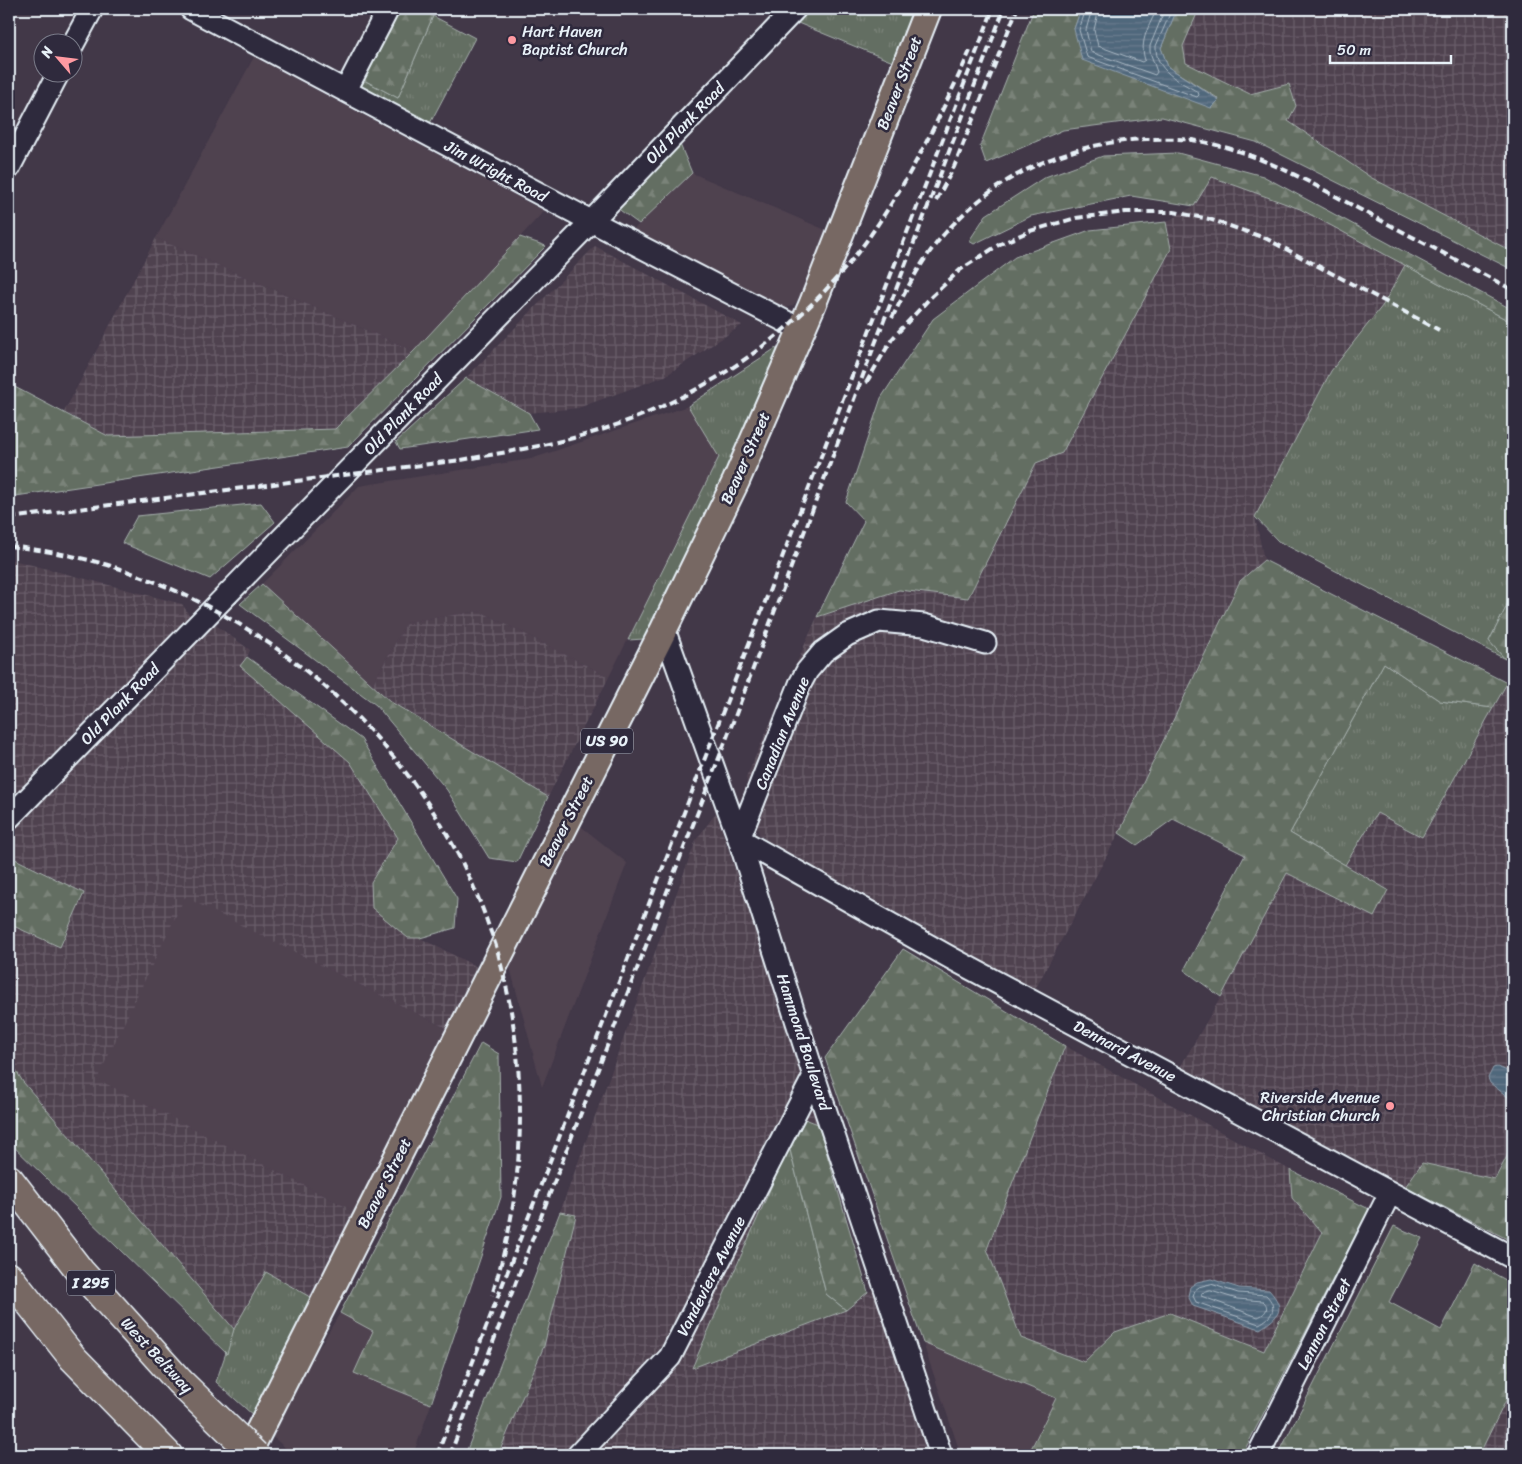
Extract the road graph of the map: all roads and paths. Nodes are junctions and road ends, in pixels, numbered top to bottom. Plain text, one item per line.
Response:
1 (92, 9) edge
2 (191, 9) edge
3 (388, 9) edge
4 (795, 9) edge
5 (928, 9) edge
6 (80, 32) edge
7 (54, 82) edge
8 (346, 90) junction
9 (9, 168) edge
10 (591, 221) junction
11 (802, 330) junction
12 (664, 630) junction
13 (985, 643) dead end
14 (9, 818) edge
15 (739, 839) junction
16 (814, 1076) junction
17 (9, 1179) edge
18 (1390, 1193) junction
19 (1513, 1258) edge
20 (9, 1277) edge
21 (160, 1447) edge
22 (247, 1455) edge
23 (255, 1455) edge
24 (578, 1455) edge
25 (941, 1455) edge
26 (1258, 1455) edge

1 - 6 street
2 - 8 street, Jim Wright Road
3 - 8 street
4 - 10 street, Old Plank Road
5 - 11 main road, Beaver Street / US 90
7 - 9 street
8 - 10 street, Jim Wright Road
10 - 11 street, Jim Wright Road
10 - 14 street, Old Plank Road
11 - 12 main road, Beaver Street / US 90
12 - 15 street, Hammond Boulevard
12 - 22 main road, Beaver Street / US 90
13 - 15 street, Canadian Avenue
15 - 16 street, Hammond Boulevard
15 - 18 street, Dennard Avenue
16 - 24 street, Vandeviere Avenue
16 - 25 street, Hammond Boulevard
17 - 23 highway, West Beltway / I 295, bridge
18 - 19 street, Dennard Avenue
18 - 26 street, Lennon Street
20 - 21 highway

